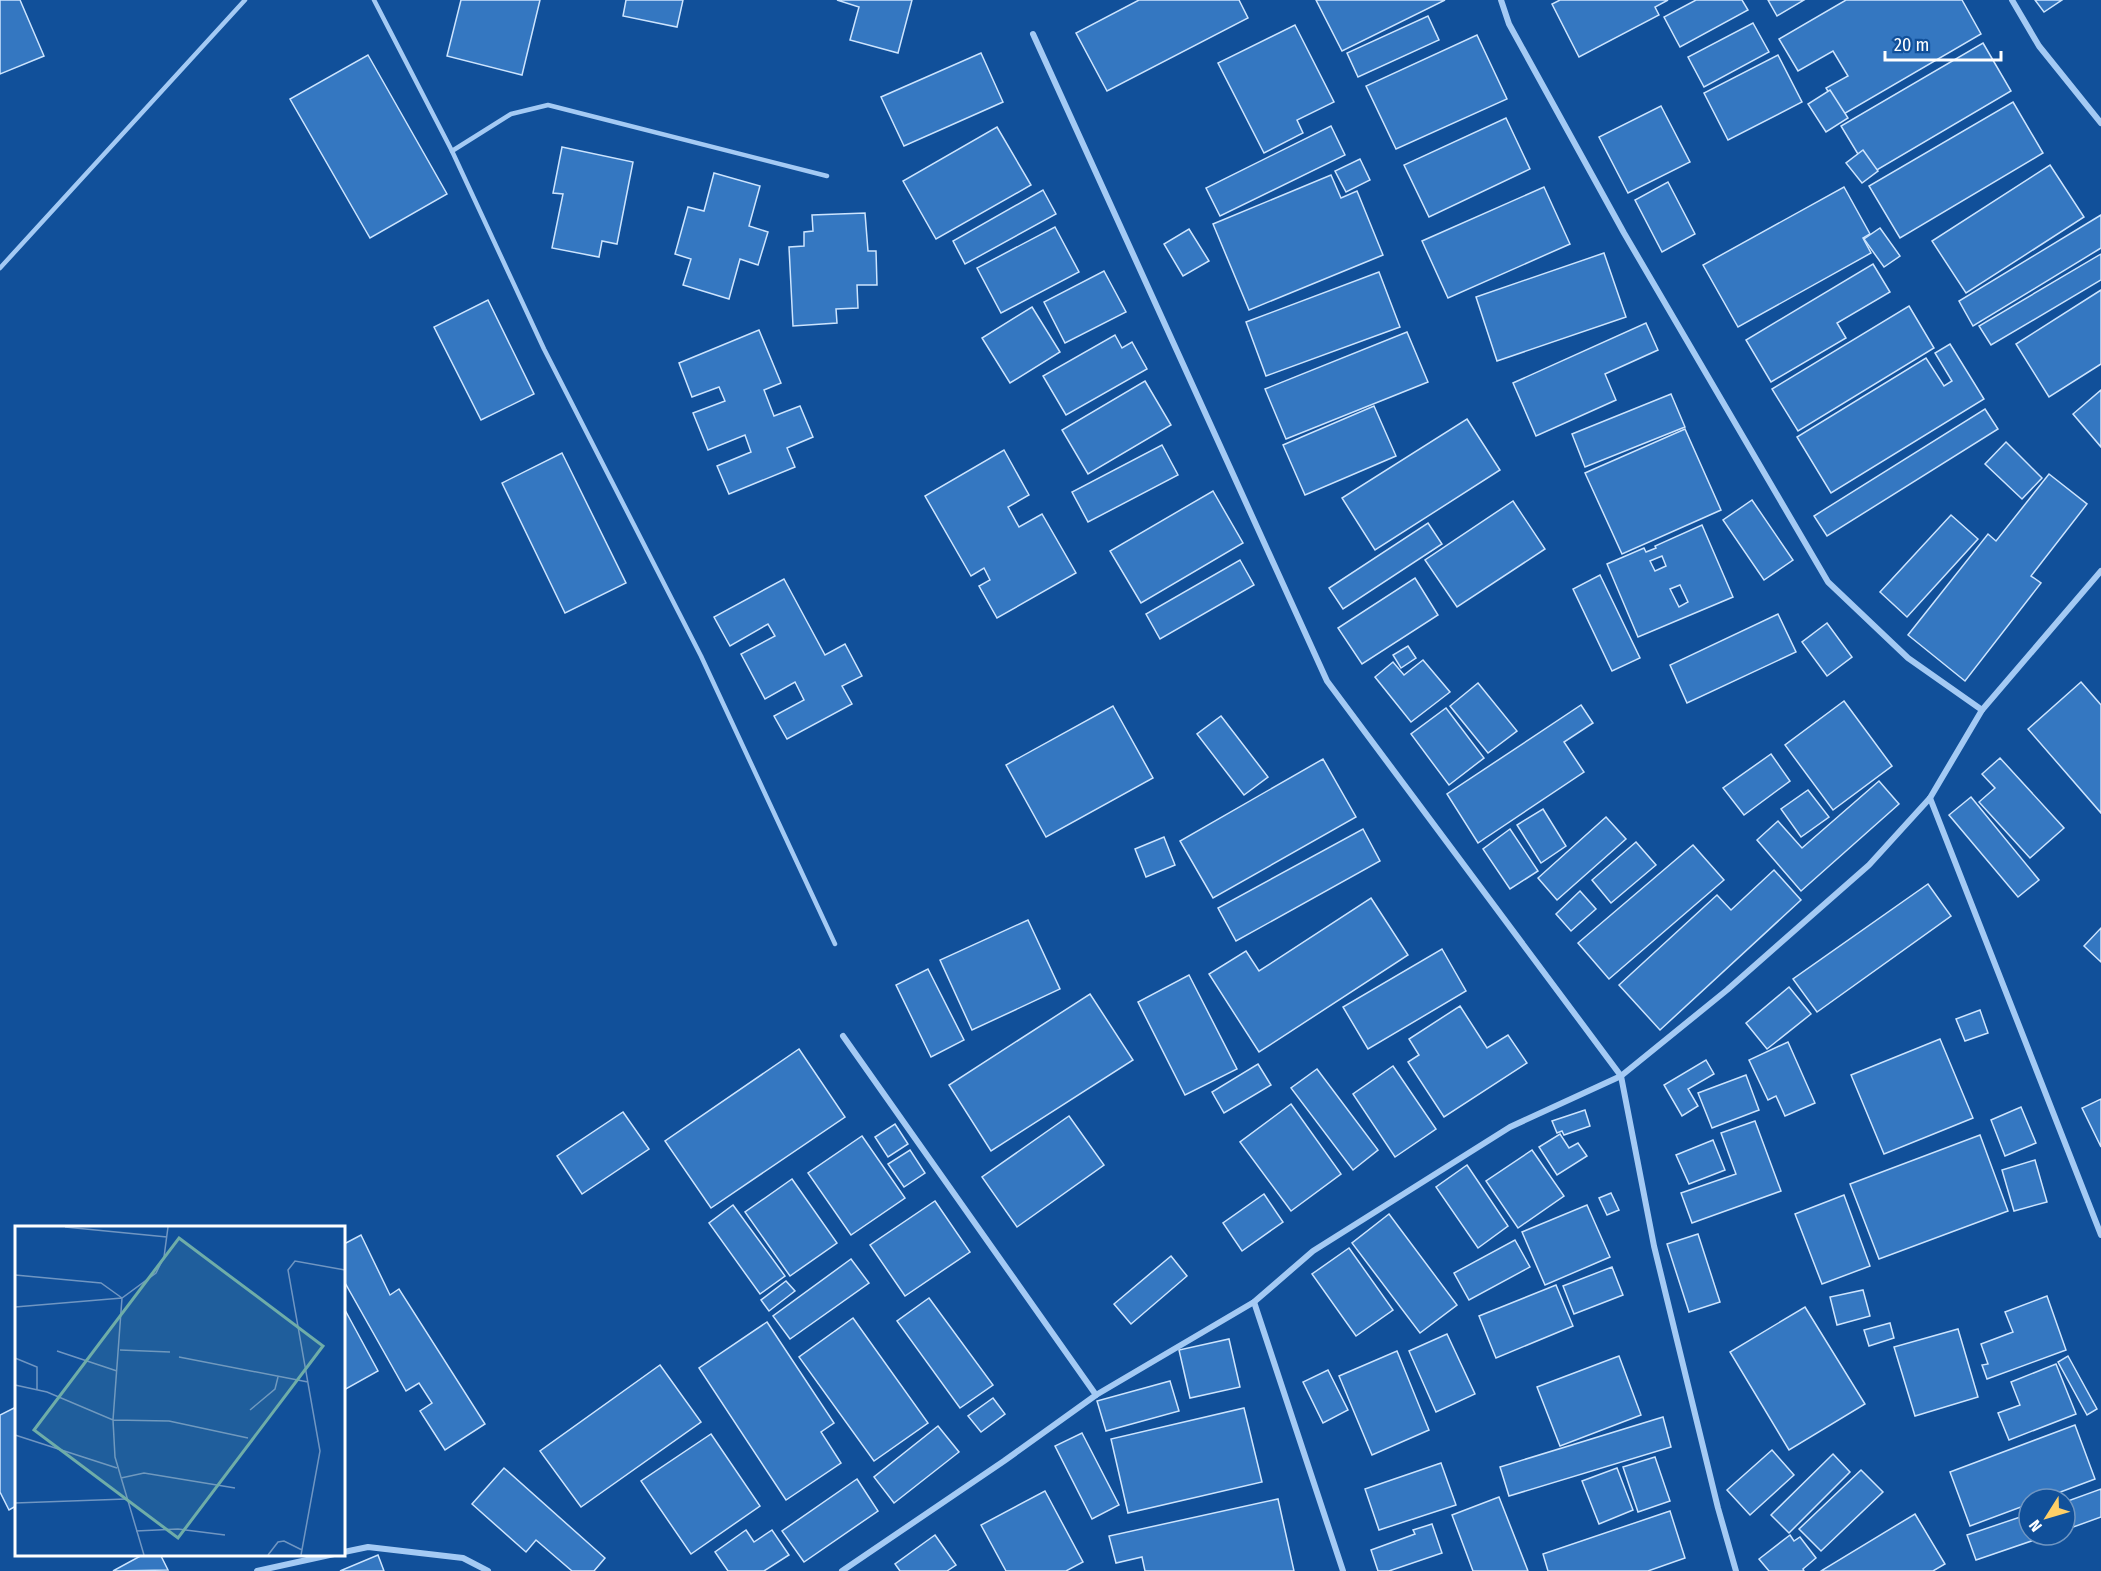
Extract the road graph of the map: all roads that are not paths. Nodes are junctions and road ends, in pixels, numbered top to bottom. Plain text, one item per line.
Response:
1 (245, 0) edge
2 (374, 0) edge
3 (1501, 0) edge
4 (2012, 0) edge
5 (1034, 34) dead end
6 (2101, 123) edge
7 (452, 152) junction
8 (827, 176) dead end
9 (0, 268) edge
10 (2101, 571) edge
11 (1982, 710) junction
12 (1930, 798) junction
13 (835, 944) dead end
14 (843, 1036) dead end
15 (1621, 1076) junction
16 (2101, 1235) edge
17 (1254, 1302) junction
18 (1096, 1395) junction
19 (345, 1552) edge
20 (325, 1556) edge
21 (257, 1571) edge
22 (488, 1571) edge
23 (842, 1571) edge
24 (1344, 1571) edge
25 (1736, 1571) edge

1 - 9 lane
2 - 7 lane
3 - 11 street
4 - 6 street
5 - 15 street
7 - 8 lane
7 - 13 lane
10 - 11 street
11 - 12 street
12 - 15 street
12 - 16 street
14 - 18 street
15 - 17 street
15 - 25 street
17 - 18 street
17 - 24 street
18 - 23 street
19 - 22 street
20 - 21 street

